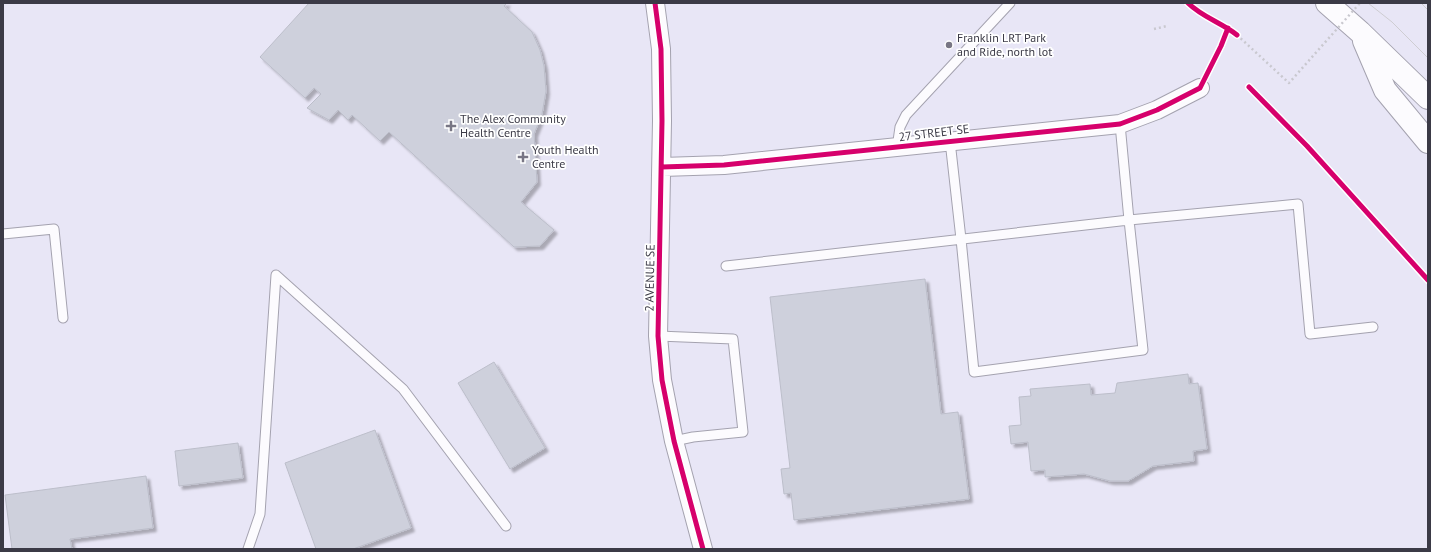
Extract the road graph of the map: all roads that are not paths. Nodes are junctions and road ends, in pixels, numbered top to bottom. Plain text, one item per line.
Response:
1 (655, 3) edge
2 (1010, 3) edge
3 (1327, 3) edge
4 (1360, 32) junction
5 (1200, 88) dead end
6 (1428, 98) edge
7 (1120, 124) junction
8 (950, 141) junction
9 (1428, 142) edge
10 (897, 148) junction
11 (662, 167) junction
12 (1129, 220) junction
13 (3, 234) edge
14 (961, 239) junction
15 (726, 266) dead end
16 (63, 318) dead end
17 (1373, 327) dead end
18 (658, 336) junction
19 (674, 441) junction
20 (506, 526) dead end
21 (248, 549) edge
22 (703, 549) edge

1 - 11 street, 2 AVENUE SE
2 - 10 lane
3 - 4 main road
4 - 6 main road
4 - 9 main road
5 - 7 street, 27 STREET SE
7 - 8 street, 27 STREET SE
7 - 12 lane
8 - 10 street, 27 STREET SE
8 - 14 lane
10 - 11 street, 27 STREET SE
11 - 18 street, 2 AVENUE SE
12 - 14 lane
12 - 14 lane
12 - 17 lane
13 - 16 lane
14 - 15 lane
18 - 19 street, 2 AVENUE SE
18 - 19 lane
19 - 22 street, 2 AVENUE SE
20 - 21 lane

